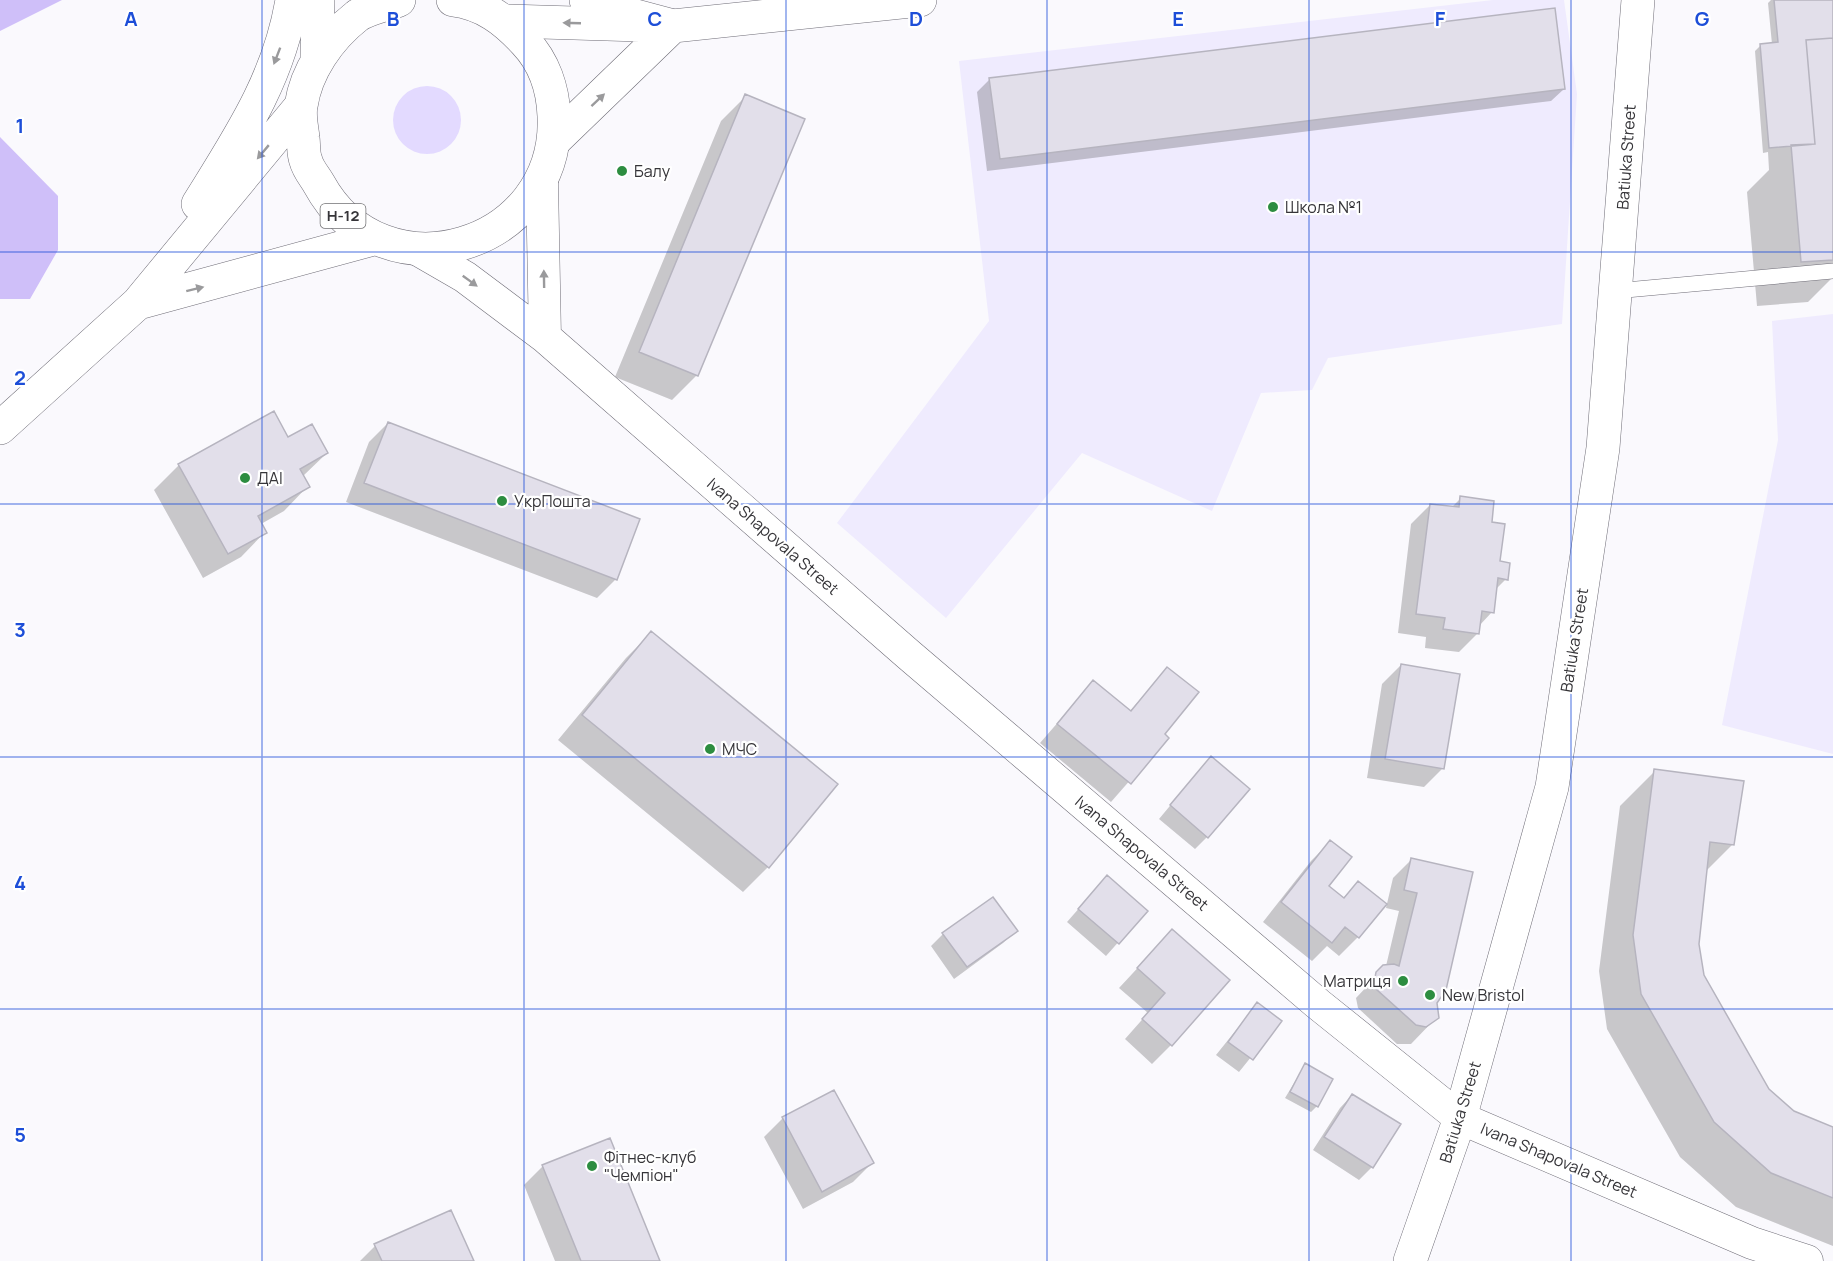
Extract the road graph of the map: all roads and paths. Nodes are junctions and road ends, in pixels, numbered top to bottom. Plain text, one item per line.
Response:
1 (292, 0) edge
2 (318, 0) edge
3 (399, 0) edge
4 (586, 0) edge
5 (920, 0) edge
6 (1638, 0) edge
7 (465, 1) edge
8 (506, 21) junction
9 (673, 26) junction
10 (317, 57) junction
11 (300, 107) junction
12 (555, 140) junction
13 (542, 182) junction
14 (373, 239) junction
15 (420, 250) junction
16 (1833, 271) edge
17 (1615, 291) junction
18 (138, 303) junction
19 (545, 337) junction
20 (0, 428) edge
21 (1460, 1118) junction
22 (1410, 1261) edge
23 (1807, 1261) edge

1 -> 18 main road, Н-12
2 - 10 main road
3 - 10 main road, Н-12
4 - 9 main road
5 - 9 main road
6 - 17 main road, Batiuka Street
7 - 8 main road, Н-12
9 -> 8 main road
8 - 12 main road, Н-12
12 -> 9 main road
10 - 11 main road, Н-12
11 - 14 main road, Н-12
11 -> 18 main road
12 - 13 main road, Н-12
13 - 15 main road, Н-12
19 -> 13 street
14 - 15 main road, Н-12
18 -> 14 main road, Н-12
15 -> 19 street, Ivana Shapovala Street
16 - 17 lane
17 - 21 main road, Batiuka Street
18 - 20 main road, Н-12
19 - 21 street, Ivana Shapovala Street
21 - 22 main road, Batiuka Street
21 - 23 street, Ivana Shapovala Street

